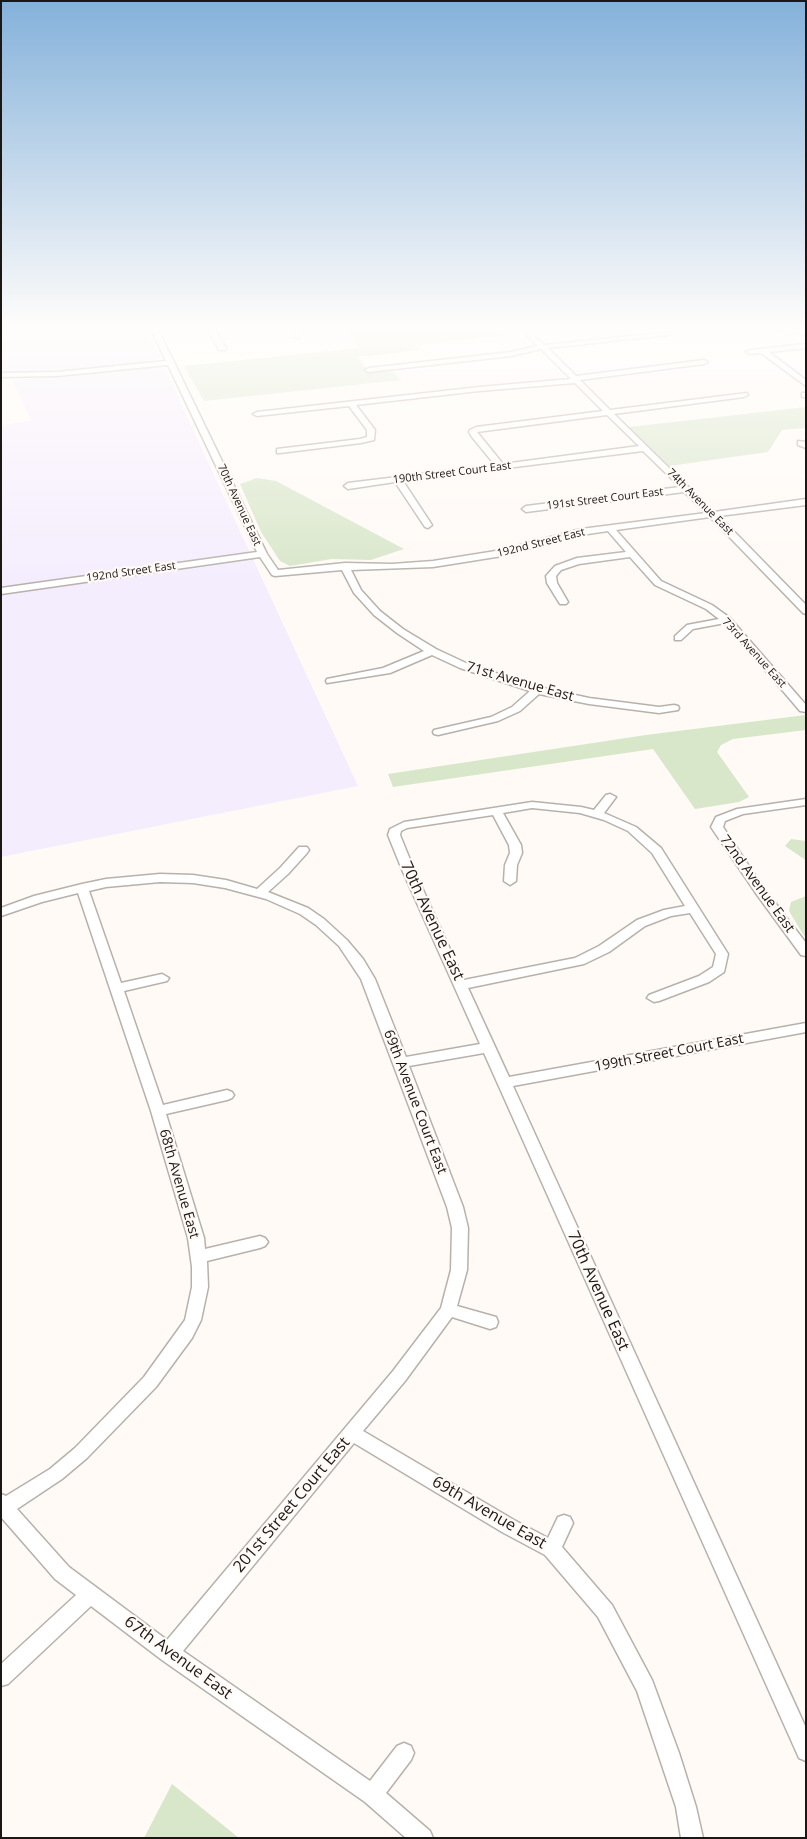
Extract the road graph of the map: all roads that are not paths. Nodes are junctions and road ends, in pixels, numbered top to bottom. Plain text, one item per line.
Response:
1 (194, 413) edge
2 (267, 413) edge
3 (357, 413) edge
4 (601, 413) edge
5 (609, 413) edge
6 (256, 414) dead end
7 (645, 448) junction
8 (280, 451) dead end
9 (500, 466) junction
10 (398, 480) junction
11 (348, 486) dead end
12 (685, 488) junction
13 (806, 502) edge
14 (526, 509) dead end
15 (712, 514) junction
16 (428, 525) dead end
17 (610, 528) junction
18 (262, 554) junction
19 (632, 554) junction
20 (345, 566) junction
21 (275, 573) joint
22 (1, 591) edge
23 (563, 602) dead end
24 (806, 611) edge
25 (727, 620) junction
26 (678, 638) dead end
27 (432, 651) junction
28 (331, 681) dead end
29 (537, 690) junction
30 (674, 708) dead end
31 (804, 709) dead end
32 (438, 732) dead end
33 (610, 797) dead end
34 (806, 802) edge
35 (496, 810) junction
36 (596, 814) junction
37 (303, 850) dead end
38 (510, 881) dead end
39 (82, 888) junction
40 (259, 893) junction
41 (694, 908) junction
42 (1, 912) edge
43 (806, 952) edge
44 (162, 978) dead end
45 (461, 985) junction
46 (116, 988) junction
47 (654, 998) dead end
48 (806, 1027) edge
49 (489, 1047) junction
50 (401, 1062) junction
51 (504, 1083) junction
52 (227, 1095) dead end
53 (158, 1111) junction
54 (260, 1242) dead end
55 (199, 1257) junction
56 (448, 1310) junction
57 (490, 1322) dead end
58 (414, 1356) joint
59 (351, 1434) junction
60 (2, 1504) edge
61 (564, 1523) dead end
62 (552, 1549) junction
63 (90, 1594) junction
64 (169, 1653) junction
65 (1, 1677) edge
66 (806, 1751) edge
67 (404, 1753) dead end
68 (372, 1795) junction
69 (423, 1838) edge
70 (692, 1838) edge

1 - 18 street, 70th Avenue East
2 - 6 street
3 - 8 street
4 - 9 street
5 - 7 street, 74th Avenue East
7 - 9 street, 190th Street Court East
7 - 12 street, 74th Avenue East
9 - 10 street, 190th Street Court East
10 - 11 street, 190th Street Court East
10 - 16 street
12 - 14 street, 191st Street Court East
12 - 15 street, 74th Avenue East
13 - 15 street, 192nd Street East
15 - 17 street, 192nd Street East
15 - 24 street, 74th Avenue East
17 - 19 street, 73rd Avenue East
17 - 20 street, 192nd Street East
18 - 21 street, 70th Avenue East
18 - 22 street, 192nd Street East
19 - 23 street
19 - 25 street, 73rd Avenue East
20 - 21 street, 192nd Street East
20 - 27 street, 71st Avenue East
25 - 26 street
25 - 31 street, 73rd Avenue East
27 - 28 street
27 - 29 street, 71st Avenue East
29 - 30 street, 71st Avenue East
29 - 32 street
33 - 36 street
34 - 43 street, 72nd Avenue East
35 - 36 street
35 - 38 street
35 - 45 street, 70th Avenue East
36 - 41 street
37 - 40 street
39 - 40 street, 69th Avenue Court East
39 - 42 street, 69th Avenue Court East
39 - 46 street, 68th Avenue East
40 - 50 street, 69th Avenue Court East
41 - 45 street
41 - 47 street
44 - 46 street
45 - 49 street, 70th Avenue East
46 - 53 street, 68th Avenue East
48 - 51 street, 199th Street Court East
49 - 50 street
49 - 51 street, 70th Avenue East
50 - 56 street, 69th Avenue Court East
51 - 66 street, 70th Avenue East
52 - 53 street, 68th Avenue East
53 - 55 street, 68th Avenue East
54 - 55 street, 68th Avenue East
55 - 60 street, 68th Avenue East
56 - 57 street
56 - 58 street, 69th Avenue Court East
58 - 59 street, 201st Street Court East
59 - 62 street, 69th Avenue East
59 - 64 street, 201st Street Court East
60 - 63 street, 67th Avenue East
61 - 62 street
62 - 70 street, 69th Avenue East
63 - 64 street, 67th Avenue East
63 - 65 street
64 - 68 street, 67th Avenue East
67 - 68 street
68 - 69 street, 67th Avenue East

